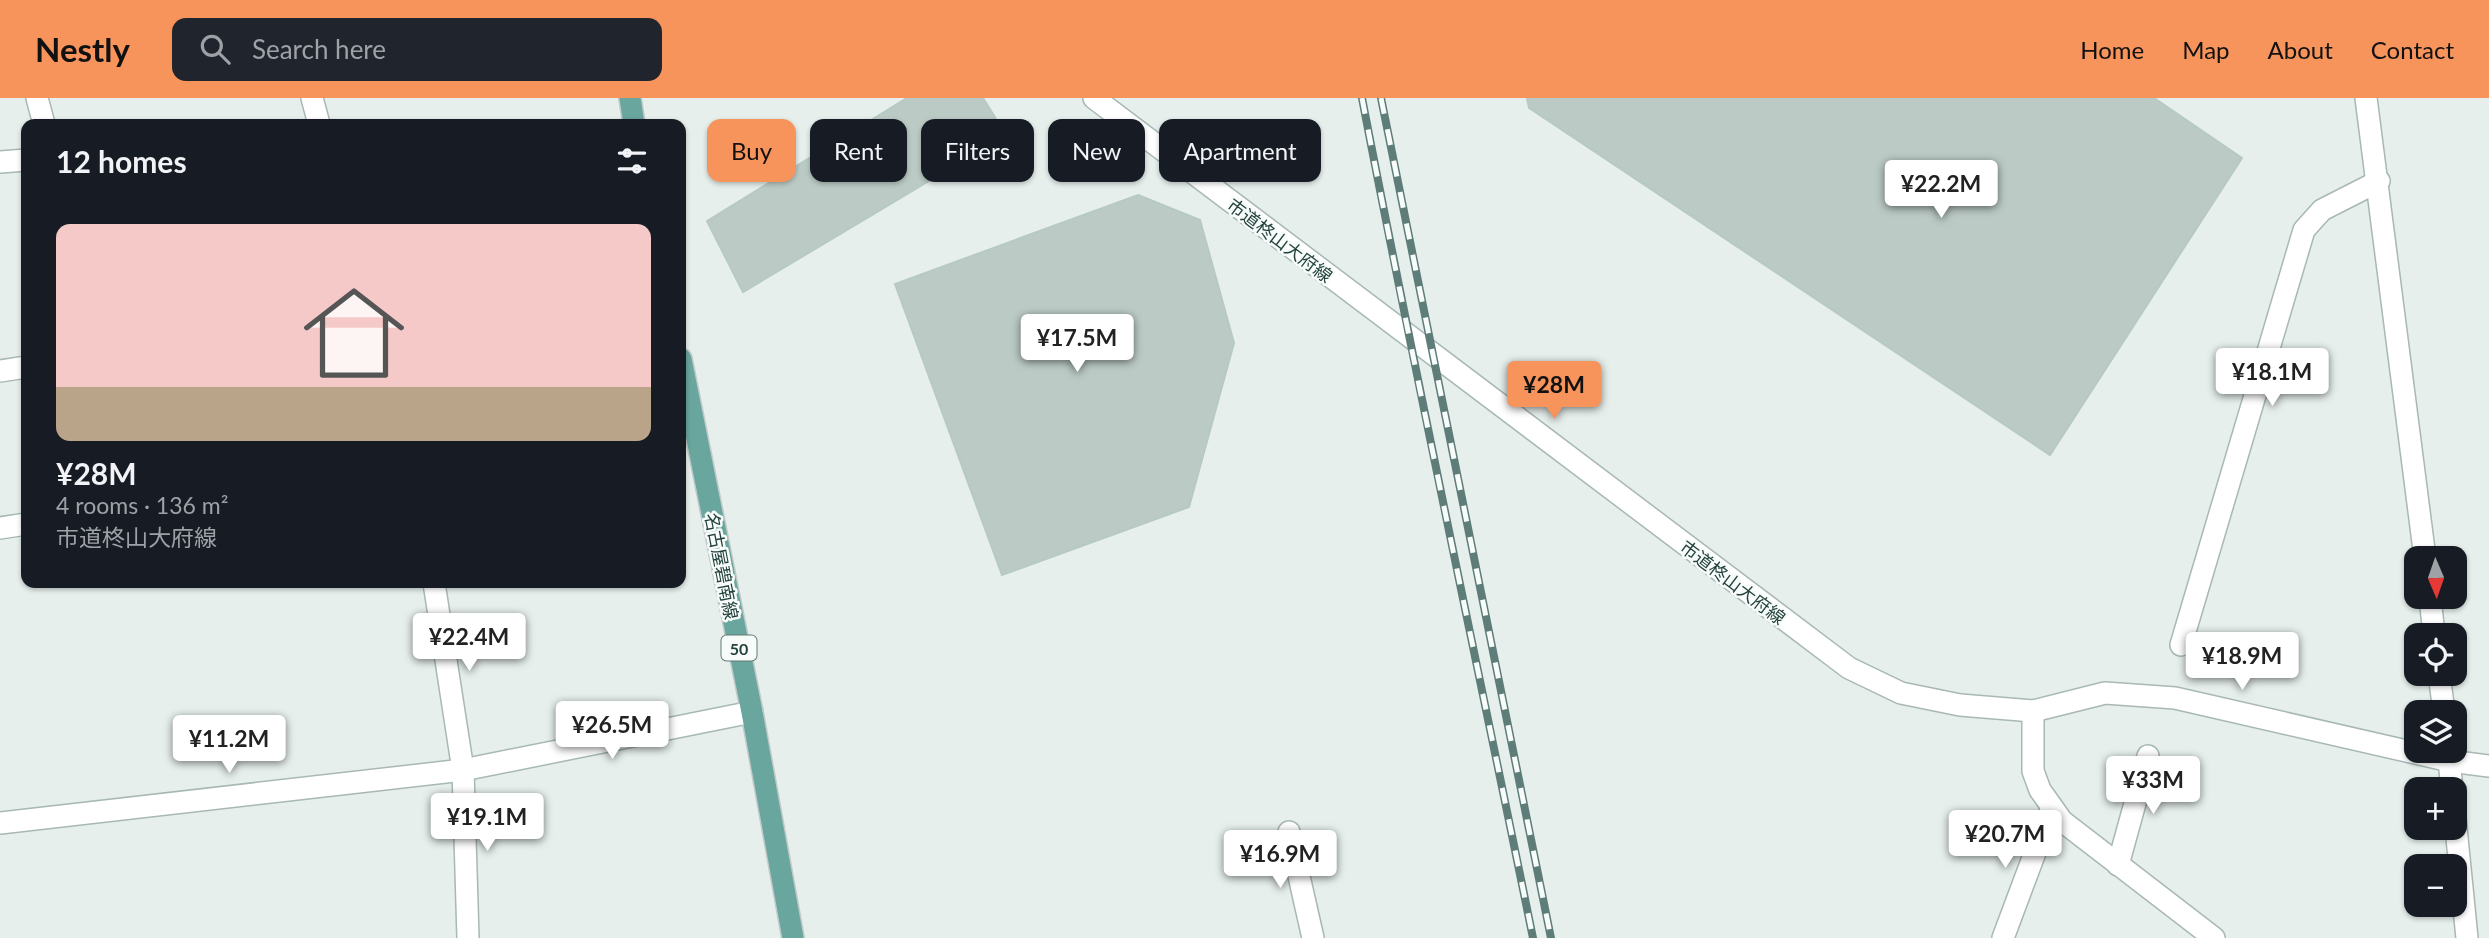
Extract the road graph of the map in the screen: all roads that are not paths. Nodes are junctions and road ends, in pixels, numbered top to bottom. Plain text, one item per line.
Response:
1 (37, 98) edge
2 (312, 98) edge
3 (630, 98) edge
4 (1094, 98) edge
5 (2366, 98) edge
6 (43, 119) edge
7 (318, 119) edge
8 (633, 119) edge
9 (21, 160) edge
10 (0, 162) edge
11 (2379, 181) junction
12 (21, 368) edge
13 (0, 371) edge
14 (686, 384) edge
15 (21, 525) edge
16 (0, 528) edge
17 (2424, 546) edge
18 (435, 588) edge
19 (2181, 645) dead end
20 (2033, 710) junction
21 (752, 712) junction
22 (2404, 746) edge
23 (2148, 756) dead end
24 (2467, 760) edge
25 (2489, 766) edge
26 (463, 770) junction
27 (2052, 807) junction
28 (0, 823) edge
29 (1289, 832) dead end
30 (2457, 840) edge
31 (2118, 865) junction
32 (2207, 936) edge
33 (468, 938) edge
34 (793, 938) edge
35 (1313, 938) edge
36 (2003, 938) edge
37 (2467, 938) edge

1 - 6 street
2 - 7 street
3 - 8 main road
4 - 20 street, 市道柊山大府線
5 - 11 street
9 - 10 street
11 - 17 street
11 - 19 street
12 - 13 street
14 - 21 main road, 名古屋碧南線 / 50
15 - 16 street
18 - 26 street
20 - 22 street, 市道柊山大府線
20 - 27 street
21 - 26 street
21 - 34 main road, 名古屋碧南線 / 50
23 - 31 street
24 - 25 street, 市道柊山大府線
26 - 28 street
26 - 33 street
27 - 31 street
27 - 36 street
29 - 35 street
30 - 37 street
31 - 32 street

